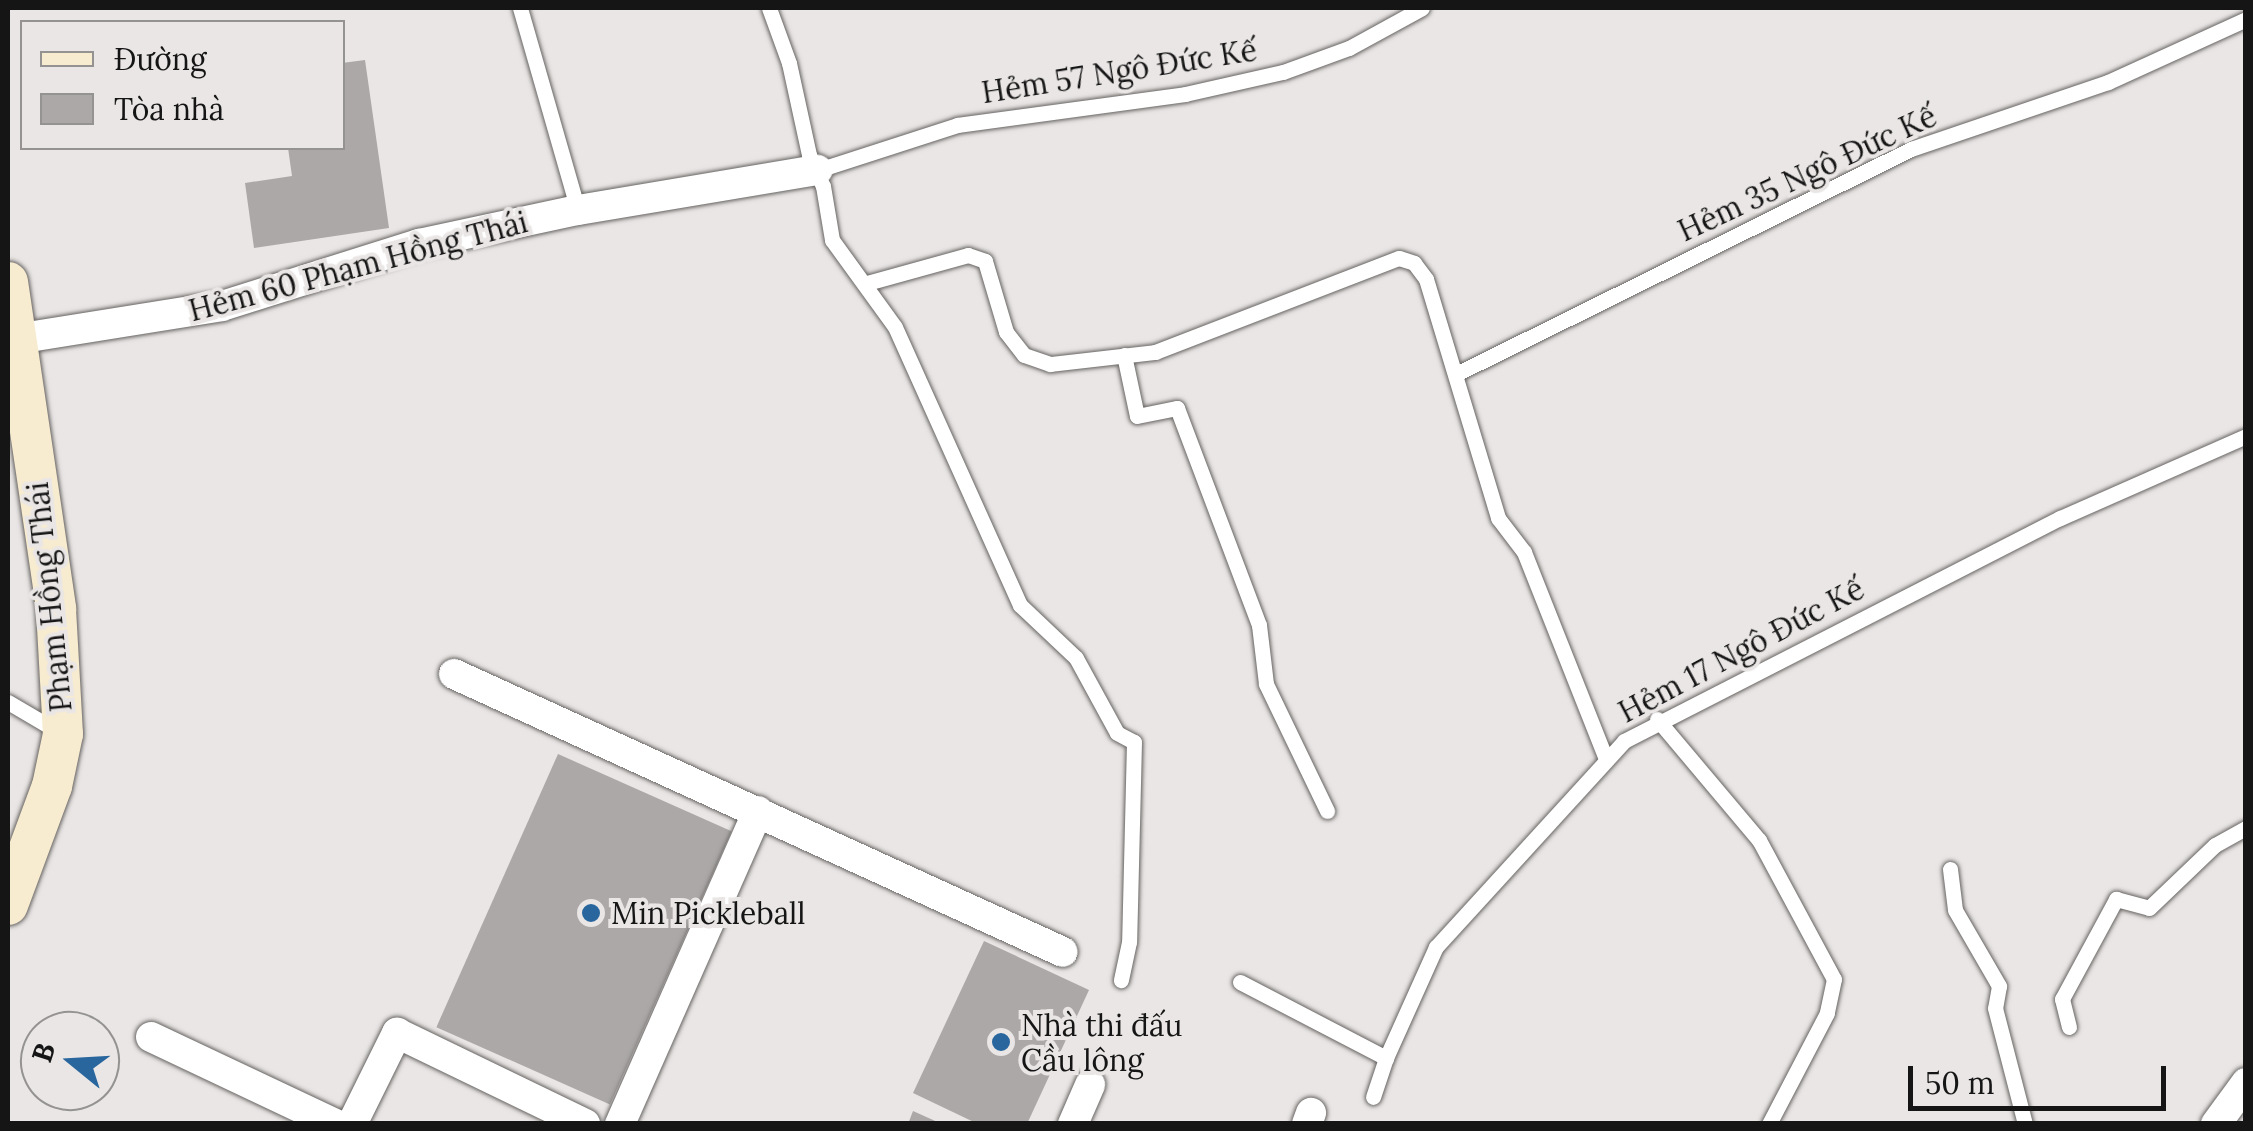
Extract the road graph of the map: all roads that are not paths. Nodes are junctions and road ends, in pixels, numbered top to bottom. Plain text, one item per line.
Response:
1 (520, 8) edge
2 (769, 8) edge
3 (1422, 8) edge
4 (2246, 19) edge
5 (817, 170) junction
6 (578, 210) junction
7 (8, 282) edge
8 (867, 284) junction
9 (12, 340) edge
10 (1124, 355) junction
11 (1456, 374) junction
12 (2246, 436) edge
13 (454, 674) dead end
14 (8, 702) edge
15 (1656, 719) junction
16 (62, 734) junction
17 (1606, 760) junction
18 (758, 811) junction
19 (1327, 811) dead end
20 (2246, 828) edge
21 (1950, 870) dead end
22 (8, 905) edge
23 (1063, 952) dead end
24 (1121, 980) dead end
25 (1240, 982) dead end
26 (2070, 1026) dead end
27 (151, 1037) dead end
28 (1386, 1058) junction
29 (2246, 1084) edge
30 (1090, 1085) dead end
31 (1373, 1096) dead end
32 (335, 1124) edge
33 (352, 1124) edge
34 (586, 1124) edge
35 (620, 1124) edge
36 (1072, 1124) edge
37 (1769, 1124) edge
38 (2025, 1124) edge
39 (2216, 1124) edge

1 - 6 lane
2 - 5 lane
3 - 5 lane, Hẻm 57 Ngô Đức Kế
4 - 11 lane, Hẻm 35 Ngô Đức Kế
5 - 6 street, Hẻm 60 Phạm Hồng Thái
5 - 8 lane
6 - 9 street, Hẻm 60 Phạm Hồng Thái
7 - 9 main road, Phạm Hồng Thái
8 - 10 lane
8 - 24 lane
9 - 16 main road, Phạm Hồng Thái
10 - 11 lane
10 - 19 lane
11 - 17 lane
12 - 15 lane, Hẻm 17 Ngô Đức Kế
13 - 18 street
14 - 16 lane
15 - 17 lane, Hẻm 17 Ngô Đức Kế
15 - 37 lane
16 - 22 main road, Phạm Hồng Thái
17 - 28 lane, Hẻm 17 Ngô Đức Kế
18 - 23 street
18 - 35 street
20 - 26 lane
21 - 38 lane
25 - 28 lane
27 - 32 street
28 - 31 lane, Hẻm 17 Ngô Đức Kế
29 - 39 street
30 - 36 street
33 - 34 street

